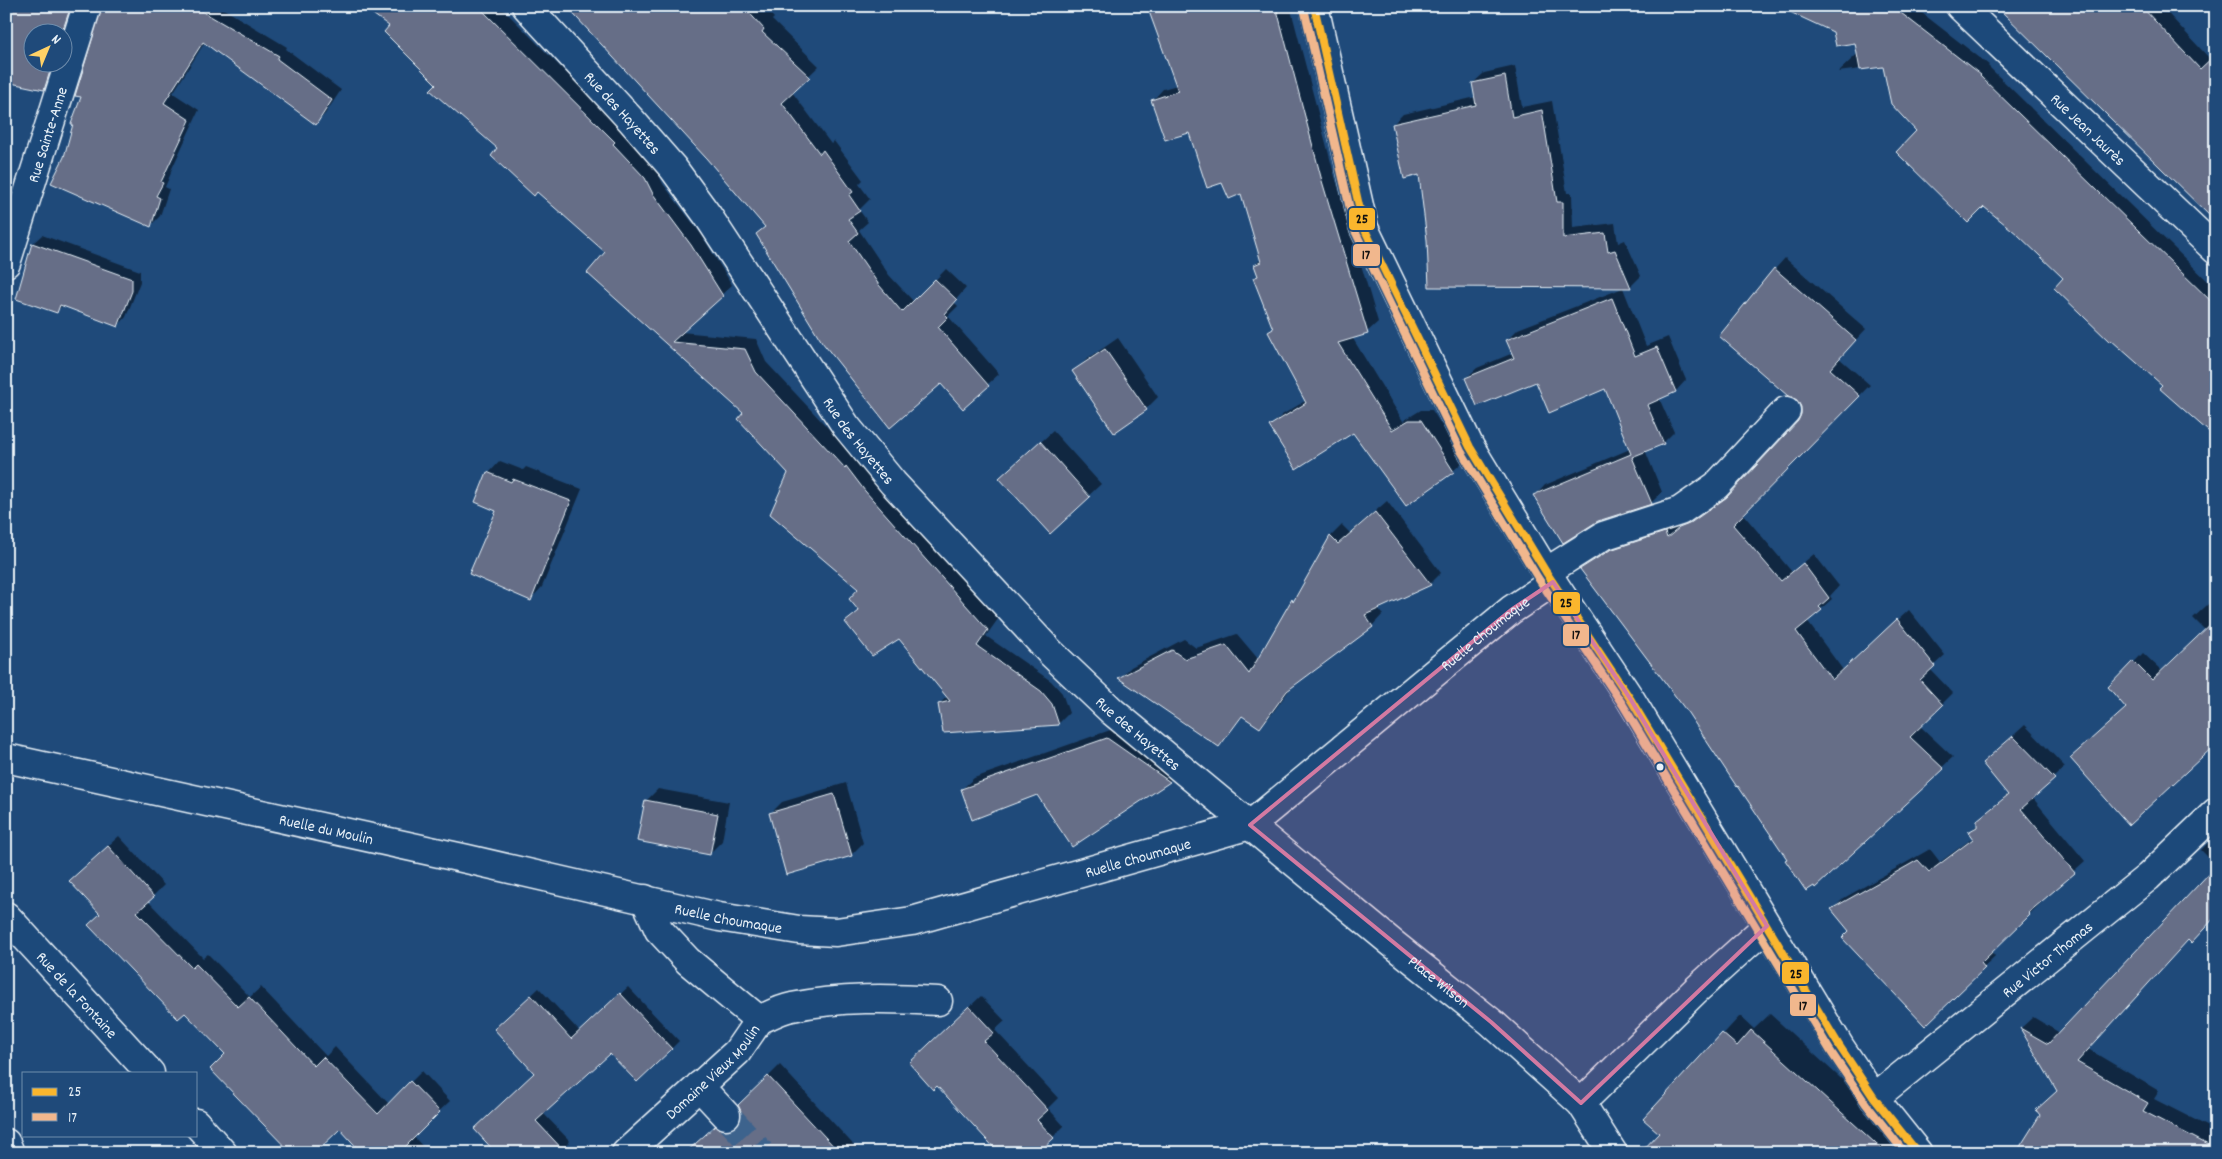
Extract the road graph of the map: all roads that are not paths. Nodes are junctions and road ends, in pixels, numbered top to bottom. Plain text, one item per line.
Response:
1 (87, 6) edge
2 (526, 6) edge
3 (1314, 6) edge
4 (1960, 6) edge
5 (2216, 250) edge
6 (6, 263) edge
7 (1786, 411) dead end
8 (1550, 577) junction
9 (6, 758) edge
10 (2216, 812) edge
11 (1250, 824) junction
12 (645, 899) junction
13 (6, 916) edge
14 (1767, 926) junction
15 (938, 1001) dead end
16 (759, 1020) junction
17 (149, 1072) edge
18 (700, 1086) junction
19 (1874, 1098) junction
20 (1581, 1103) junction
21 (726, 1115) tunnel mouth
22 (198, 1125) edge
23 (6, 1143) edge
24 (10, 1153) edge
25 (224, 1153) edge
26 (626, 1153) edge
27 (1613, 1153) edge
28 (1918, 1153) edge

1 - 6 street, Rue Sainte-Anne
2 - 11 street, Rue des Hayettes
3 - 8 street
4 - 5 street, Rue Jean Jaurès
7 - 8 street, Ruelle Choumaque
8 - 11 street, Ruelle Choumaque
8 - 14 street
9 - 12 street, Ruelle du Moulin
10 - 19 street, Rue Victor Thomas
11 - 12 street, Ruelle Choumaque
11 - 20 street, Place Wilson
12 - 16 street, Domaine Vieux Moulin
13 - 17 street, Rue de la Fontaine
14 - 19 street
14 - 20 street
15 - 16 street
16 - 18 street, Domaine Vieux Moulin
18 - 21 street
18 - 26 street, Domaine Vieux Moulin
19 - 28 street
20 - 27 street, Place Wilson
22 - 25 street
23 - 24 street

